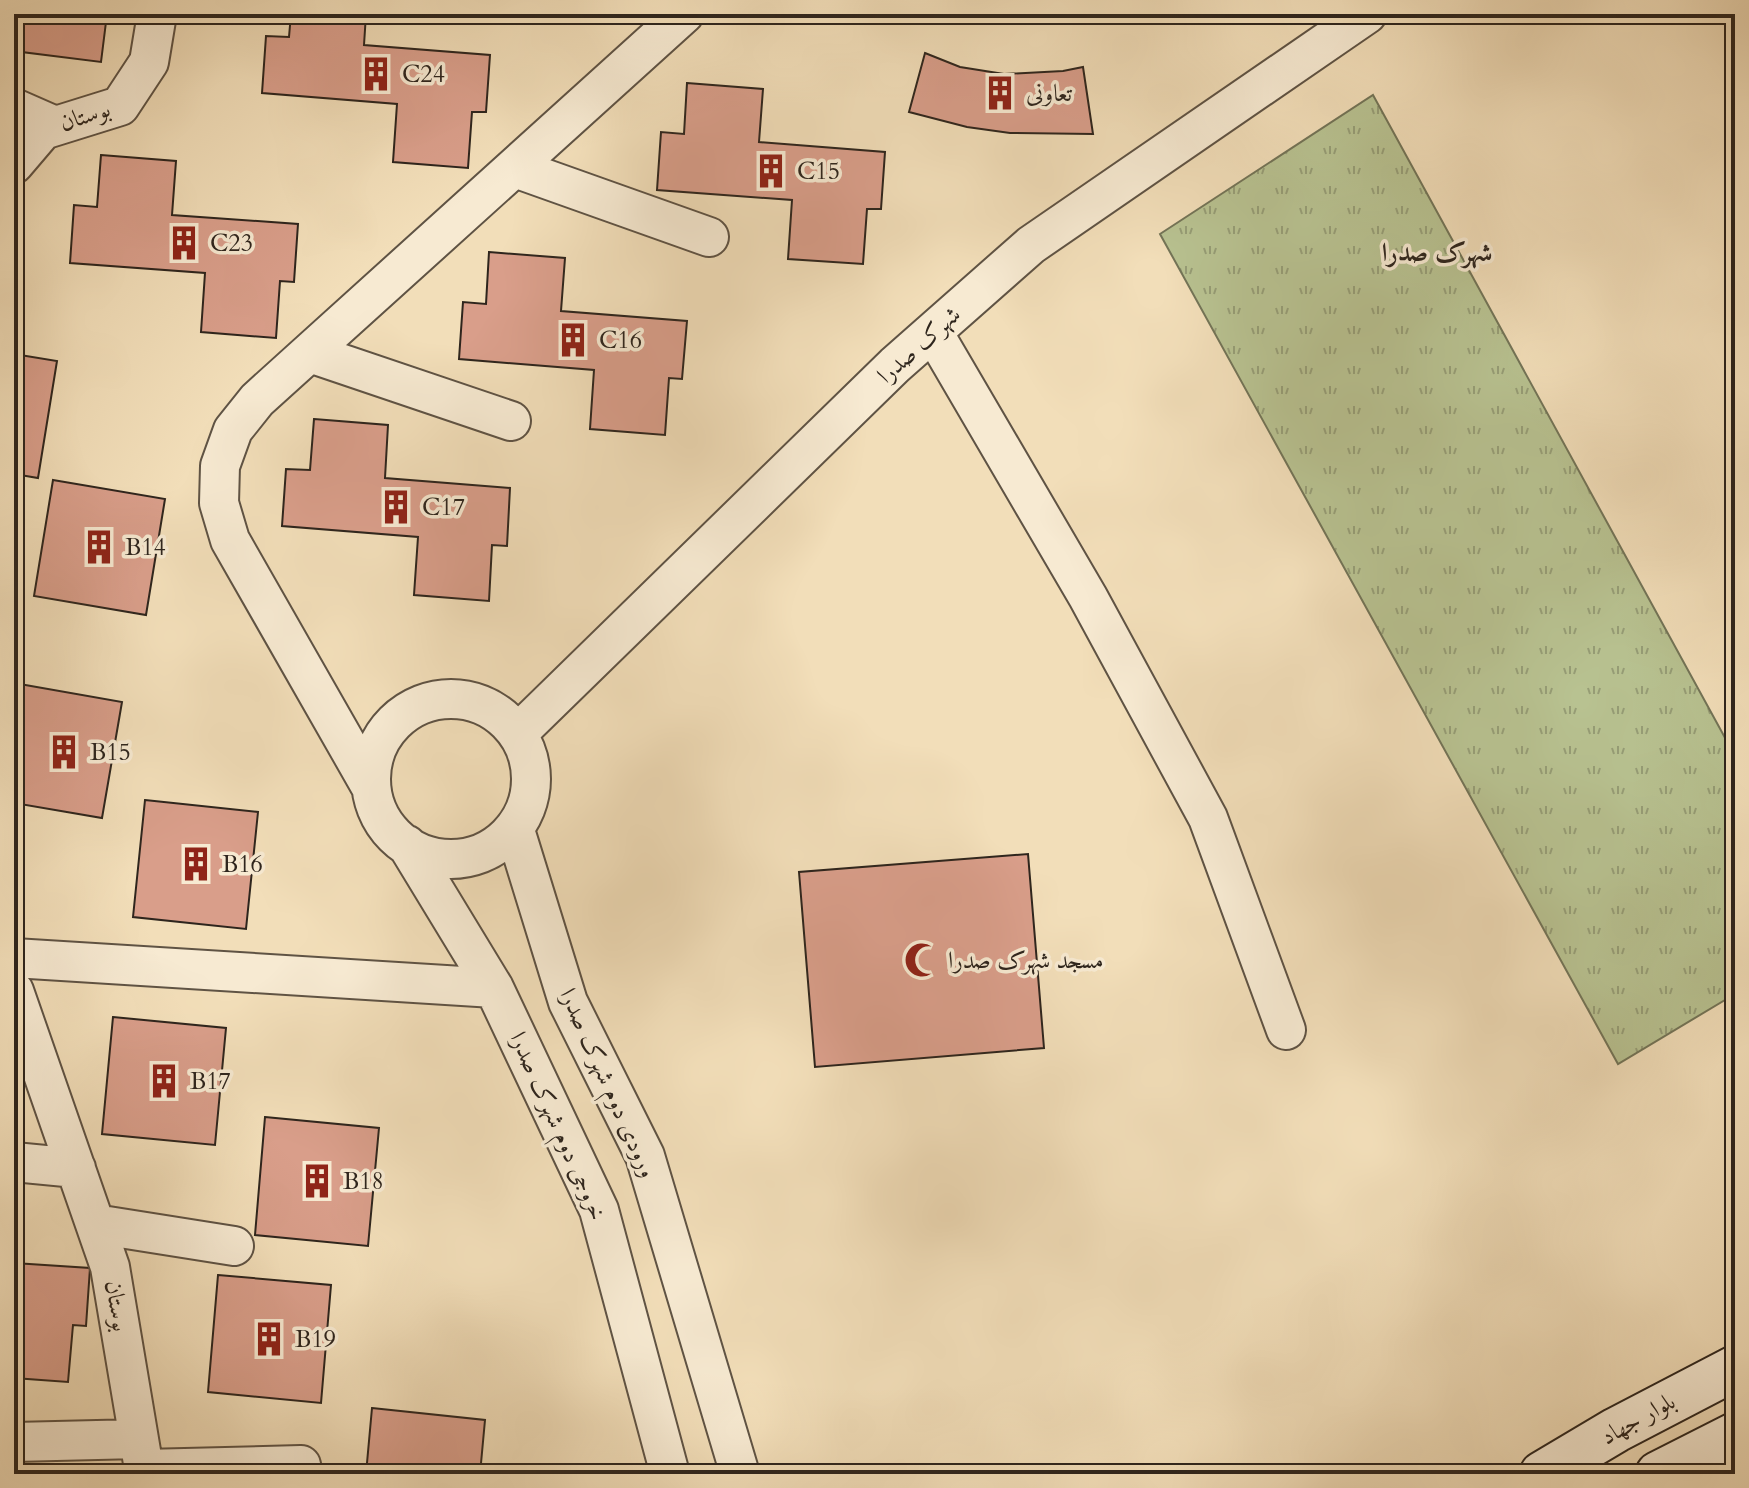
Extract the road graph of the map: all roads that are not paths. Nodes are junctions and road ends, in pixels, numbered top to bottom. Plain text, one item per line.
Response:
1 (157, 14) edge
2 (684, 14) edge
3 (1367, 14) edge
4 (14, 108) edge
5 (55, 126) junction
6 (14, 164) edge
7 (515, 168) junction
8 (709, 237) dead end
9 (933, 332) junction
10 (310, 353) junction
11 (511, 421) dead end
12 (518, 733) junction
13 (371, 787) junction
14 (515, 830) junction
15 (407, 845) junction
16 (14, 958) edge
17 (494, 988) junction
18 (14, 991) edge
19 (1286, 1030) dead end
20 (14, 1162) edge
21 (76, 1168) junction
22 (95, 1224) junction
23 (234, 1246) dead end
24 (1735, 1368) edge
25 (1735, 1435) edge
26 (139, 1439) junction
27 (14, 1442) edge
28 (1735, 1470) edge
29 (303, 1474) edge
30 (670, 1474) edge
31 (740, 1474) edge
32 (1542, 1474) edge
33 (1658, 1474) edge
34 (1730, 1474) edge

1 - 5 street, بوستان
2 - 7 street
3 - 9 street, شهرک صدرا
4 - 5 street
5 - 6 street, بوستان
7 - 8 street
7 - 10 street
9 - 12 street, شهرک صدرا
9 - 19 street
10 - 11 street
10 - 13 street
12 - 13 street
12 - 14 street
13 - 15 street
14 - 15 street
14 - 31 street, ورودی دوم شهرک صدرا
15 - 17 street, خروجی دوم شهرک صدرا
16 - 17 street
17 - 30 street, خروجی دوم شهرک صدرا
18 - 21 street, بوستان
20 - 21 street
21 - 22 street, بوستان
22 - 23 street
22 - 26 street, بوستان
24 - 32 street, بلوار جهاد
25 - 33 street
26 - 27 street
26 - 29 street, بوستان
28 - 34 street

